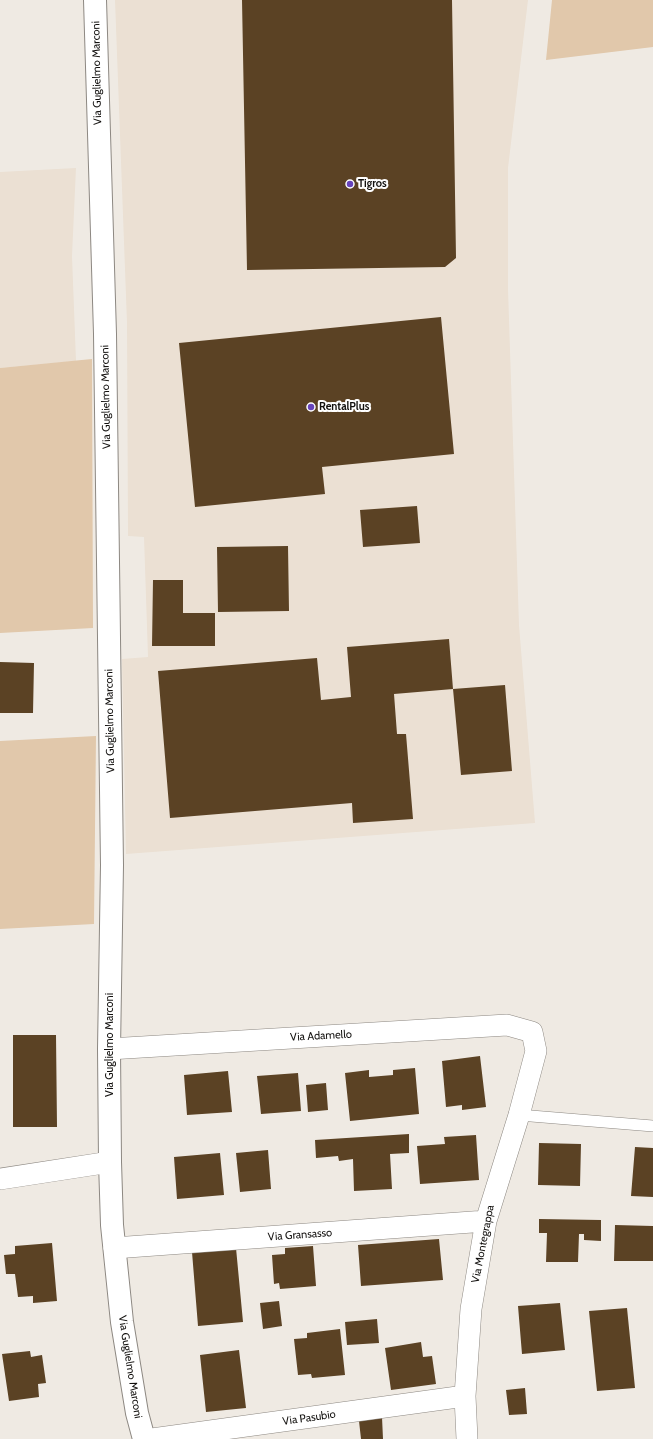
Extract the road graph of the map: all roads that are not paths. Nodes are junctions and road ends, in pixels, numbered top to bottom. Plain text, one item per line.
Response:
1 (96, 0) edge
2 (532, 1032) joint
3 (109, 1049) junction
4 (519, 1115) junction
5 (653, 1126) edge
6 (110, 1162) junction
7 (0, 1179) edge
8 (486, 1221) junction
9 (114, 1248) junction
10 (465, 1396) junction
11 (144, 1439) edge
12 (152, 1439) edge
13 (467, 1439) edge

1 - 3 street, Via Guglielmo Marconi
2 - 3 street, Via Adamello
2 - 4 street, Via Montegrappa
3 - 6 street, Via Guglielmo Marconi
4 - 5 lane
4 - 8 street, Via Montegrappa
6 - 7 street
6 - 9 street, Via Guglielmo Marconi
8 - 9 street, Via Gransasso
8 - 10 street, Via Montegrappa
9 - 11 street, Via Guglielmo Marconi
10 - 12 street, Via Pasubio
10 - 13 street, Via Montegrappa

